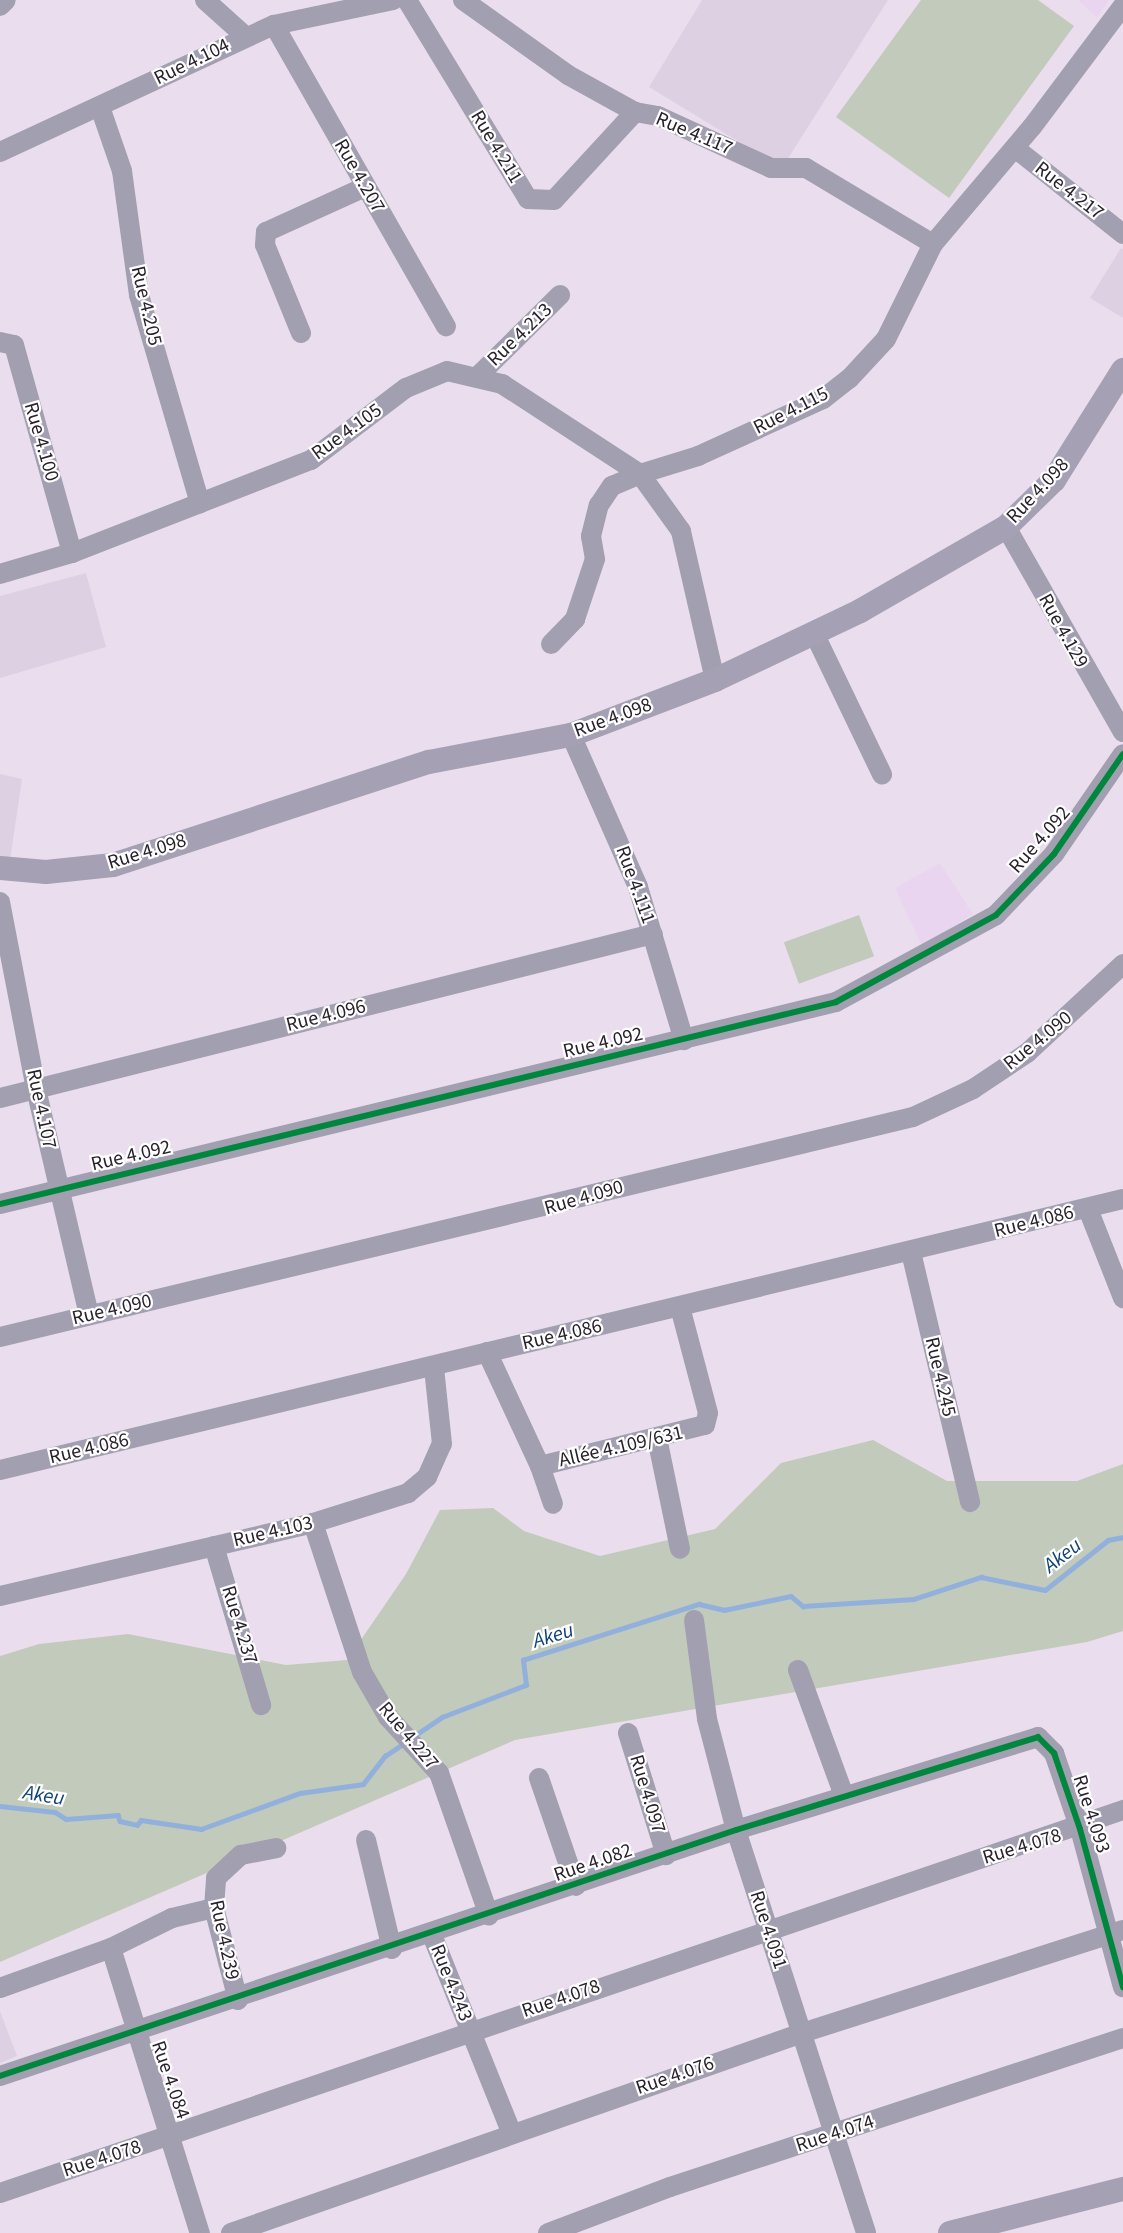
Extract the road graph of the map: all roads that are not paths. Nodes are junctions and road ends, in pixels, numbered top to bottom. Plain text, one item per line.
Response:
1 (6, 0) edge
2 (205, 0) edge
3 (393, 0) edge
4 (407, 0) edge
5 (463, 0) edge
6 (0, 6) edge
7 (1123, 6) edge
8 (274, 25) junction
9 (245, 36) junction
10 (100, 107) junction
11 (635, 112) junction
12 (1015, 148) junction
13 (0, 152) edge
14 (365, 187) junction
15 (1123, 234) edge
16 (933, 244) junction
17 (560, 295) dead end
18 (446, 326) dead end
19 (301, 333) dead end
20 (0, 342) edge
21 (1123, 370) edge
22 (479, 375) junction
23 (640, 474) junction
24 (200, 503) junction
25 (1006, 526) junction
26 (72, 553) junction
27 (0, 574) edge
28 (814, 633) junction
29 (551, 644) dead end
30 (715, 680) junction
31 (1123, 732) edge
32 (571, 735) junction
33 (1123, 754) edge
34 (882, 774) dead end
35 (0, 868) edge
36 (0, 902) edge
37 (653, 934) junction
38 (1123, 964) edge
39 (684, 1040) junction
40 (36, 1089) junction
41 (0, 1098) edge
42 (59, 1190) junction
43 (1123, 1199) edge
44 (0, 1204) edge
45 (1088, 1209) junction
46 (911, 1252) junction
47 (1123, 1298) edge
48 (680, 1307) junction
49 (89, 1315) junction
50 (0, 1337) edge
51 (487, 1352) junction
52 (434, 1368) junction
53 (657, 1438) junction
54 (540, 1466) junction
55 (0, 1470) edge
56 (970, 1502) dead end
57 (553, 1504) dead end
58 (313, 1523) junction
59 (214, 1546) junction
60 (680, 1549) dead end
61 (0, 1596) edge
62 (694, 1620) dead end
63 (798, 1670) dead end
64 (261, 1705) dead end
65 (628, 1733) dead end
66 (1028, 1739) joint
67 (539, 1778) dead end
68 (844, 1796) junction
69 (1123, 1810) edge
70 (1080, 1829) junction
71 (736, 1830) junction
72 (366, 1840) dead end
73 (276, 1848) dead end
74 (666, 1855) junction
75 (576, 1886) junction
76 (214, 1908) junction
77 (489, 1916) junction
78 (767, 1928) junction
79 (1117, 1932) edge
80 (432, 1935) junction
81 (111, 1948) junction
82 (392, 1949) junction
83 (1123, 1987) edge
84 (0, 1988) edge
85 (238, 2000) junction
86 (470, 2030) junction
87 (802, 2033) junction
88 (136, 2035) junction
89 (1123, 2038) edge
90 (0, 2076) edge
91 (511, 2132) junction
92 (836, 2133) junction
93 (172, 2137) junction
94 (1123, 2189) edge
95 (0, 2193) edge
96 (200, 2233) edge
97 (231, 2233) edge
98 (548, 2233) edge
99 (866, 2233) edge
100 (950, 2233) edge

1 - 6 street
2 - 9 street
3 - 8 street, Rue 4.104
4 - 11 street, Rue 4.211
5 - 11 street, Rue 4.117
7 - 12 street, Rue 4.115
8 - 9 street, Rue 4.104
8 - 14 street, Rue 4.207
9 - 10 street, Rue 4.104
10 - 13 street, Rue 4.104
10 - 24 street, Rue 4.205
11 - 16 street, Rue 4.117
12 - 15 street, Rue 4.217
12 - 16 street, Rue 4.115
14 - 18 street, Rue 4.207
14 - 19 street
16 - 23 street, Rue 4.115
17 - 22 street, Rue 4.213
20 - 26 street, Rue 4.100
21 - 25 main road, Rue 4.098
22 - 23 street, Rue 4.105
22 - 24 street, Rue 4.105
23 - 29 street, Rue 4.115
23 - 30 street
24 - 26 street, Rue 4.105
25 - 28 main road, Rue 4.098
25 - 31 street, Rue 4.129
26 - 27 street, Rue 4.105
28 - 30 main road, Rue 4.098
28 - 34 street
30 - 32 main road, Rue 4.098
32 - 35 main road, Rue 4.098
32 - 37 street, Rue 4.111
33 - 39 street, Rue 4.092
36 - 40 street, Rue 4.107
37 - 39 street, Rue 4.111
37 - 40 street, Rue 4.096
38 - 49 street, Rue 4.090
39 - 42 street, Rue 4.092
40 - 41 street, Rue 4.096
40 - 42 street, Rue 4.107
42 - 44 street, Rue 4.092
42 - 49 street, Rue 4.107
43 - 45 street, Rue 4.086
45 - 46 street, Rue 4.086
45 - 47 street
46 - 48 street, Rue 4.086
46 - 56 street, Rue 4.245
48 - 51 street, Rue 4.086
48 - 53 street, Allée 4.109/631
49 - 50 street, Rue 4.090
51 - 52 street, Rue 4.086
51 - 54 street, Allée 4.109/631
52 - 55 street, Rue 4.086
52 - 58 street, Rue 4.103
53 - 54 street, Allée 4.109/631
53 - 60 street
54 - 57 street
58 - 59 street, Rue 4.103
58 - 77 street, Rue 4.227
59 - 61 street, Rue 4.103
59 - 64 street, Rue 4.237
62 - 71 street, Rue 4.091
63 - 68 street
65 - 74 street, Rue 4.097
66 - 68 street, Rue 4.082
66 - 70 street, Rue 4.093
67 - 75 street
68 - 71 street, Rue 4.082
69 - 70 street, Rue 4.078
70 - 78 street, Rue 4.078
70 - 79 street, Rue 4.093
71 - 74 street, Rue 4.082
71 - 78 street, Rue 4.091
72 - 82 street
73 - 76 street, Rue 4.239
74 - 75 street, Rue 4.082
75 - 77 street, Rue 4.082
76 - 81 street
76 - 85 street, Rue 4.239
77 - 80 street, Rue 4.082
78 - 86 street, Rue 4.078
78 - 87 street, Rue 4.091
79 - 83 street, Rue 4.093
79 - 87 street, Rue 4.076
80 - 82 street, Rue 4.082
80 - 86 street, Rue 4.243
81 - 84 street
81 - 88 street, Rue 4.084
82 - 85 street, Rue 4.082
85 - 88 street, Rue 4.082
86 - 91 street, Rue 4.243
86 - 93 street, Rue 4.078
87 - 91 street, Rue 4.076
87 - 92 street, Rue 4.091
88 - 90 street, Rue 4.082
88 - 93 street, Rue 4.084
89 - 92 street, Rue 4.074
91 - 97 street, Rue 4.076
92 - 98 street, Rue 4.074
92 - 99 street, Rue 4.091
93 - 95 street, Rue 4.078
93 - 96 street, Rue 4.084
94 - 100 main road

